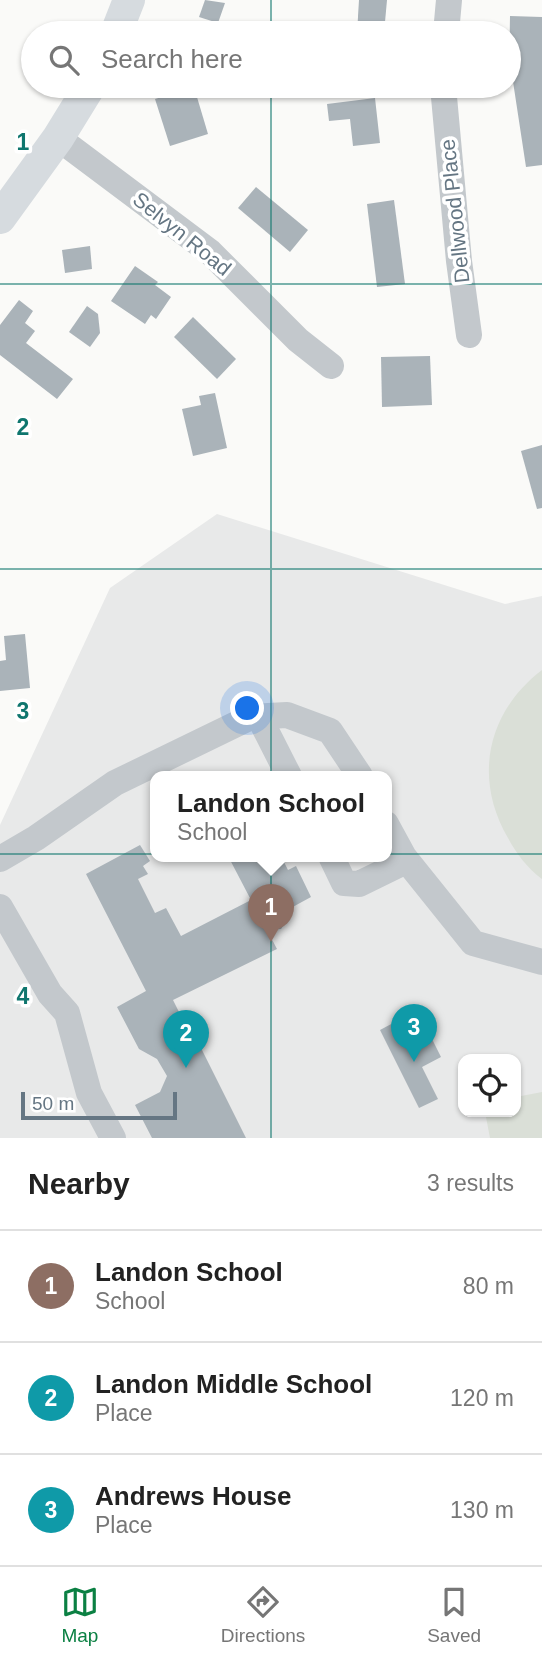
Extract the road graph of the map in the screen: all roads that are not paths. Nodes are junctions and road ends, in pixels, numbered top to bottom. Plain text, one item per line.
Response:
1 (129, 0) edge
2 (449, 0) edge
3 (121, 21) edge
4 (447, 21) edge
5 (83, 98) edge
6 (444, 98) edge
7 (58, 138) junction
8 (0, 218) edge
9 (469, 335) dead end
10 (331, 366) dead end
11 (259, 717) junction
12 (286, 771) edge
13 (357, 771) edge
14 (392, 833) edge
15 (0, 859) edge
16 (407, 861) junction
17 (334, 862) edge
18 (0, 907) edge
19 (542, 962) edge
20 (113, 1138) edge

1 - 3 main road
2 - 4 street
5 - 7 main road
6 - 9 street, Dellwood Place
7 - 8 main road
7 - 10 street, Selvyn Road
11 - 12 street
11 - 13 street
11 - 15 street
14 - 16 street
16 - 17 street
16 - 19 street
18 - 20 street

